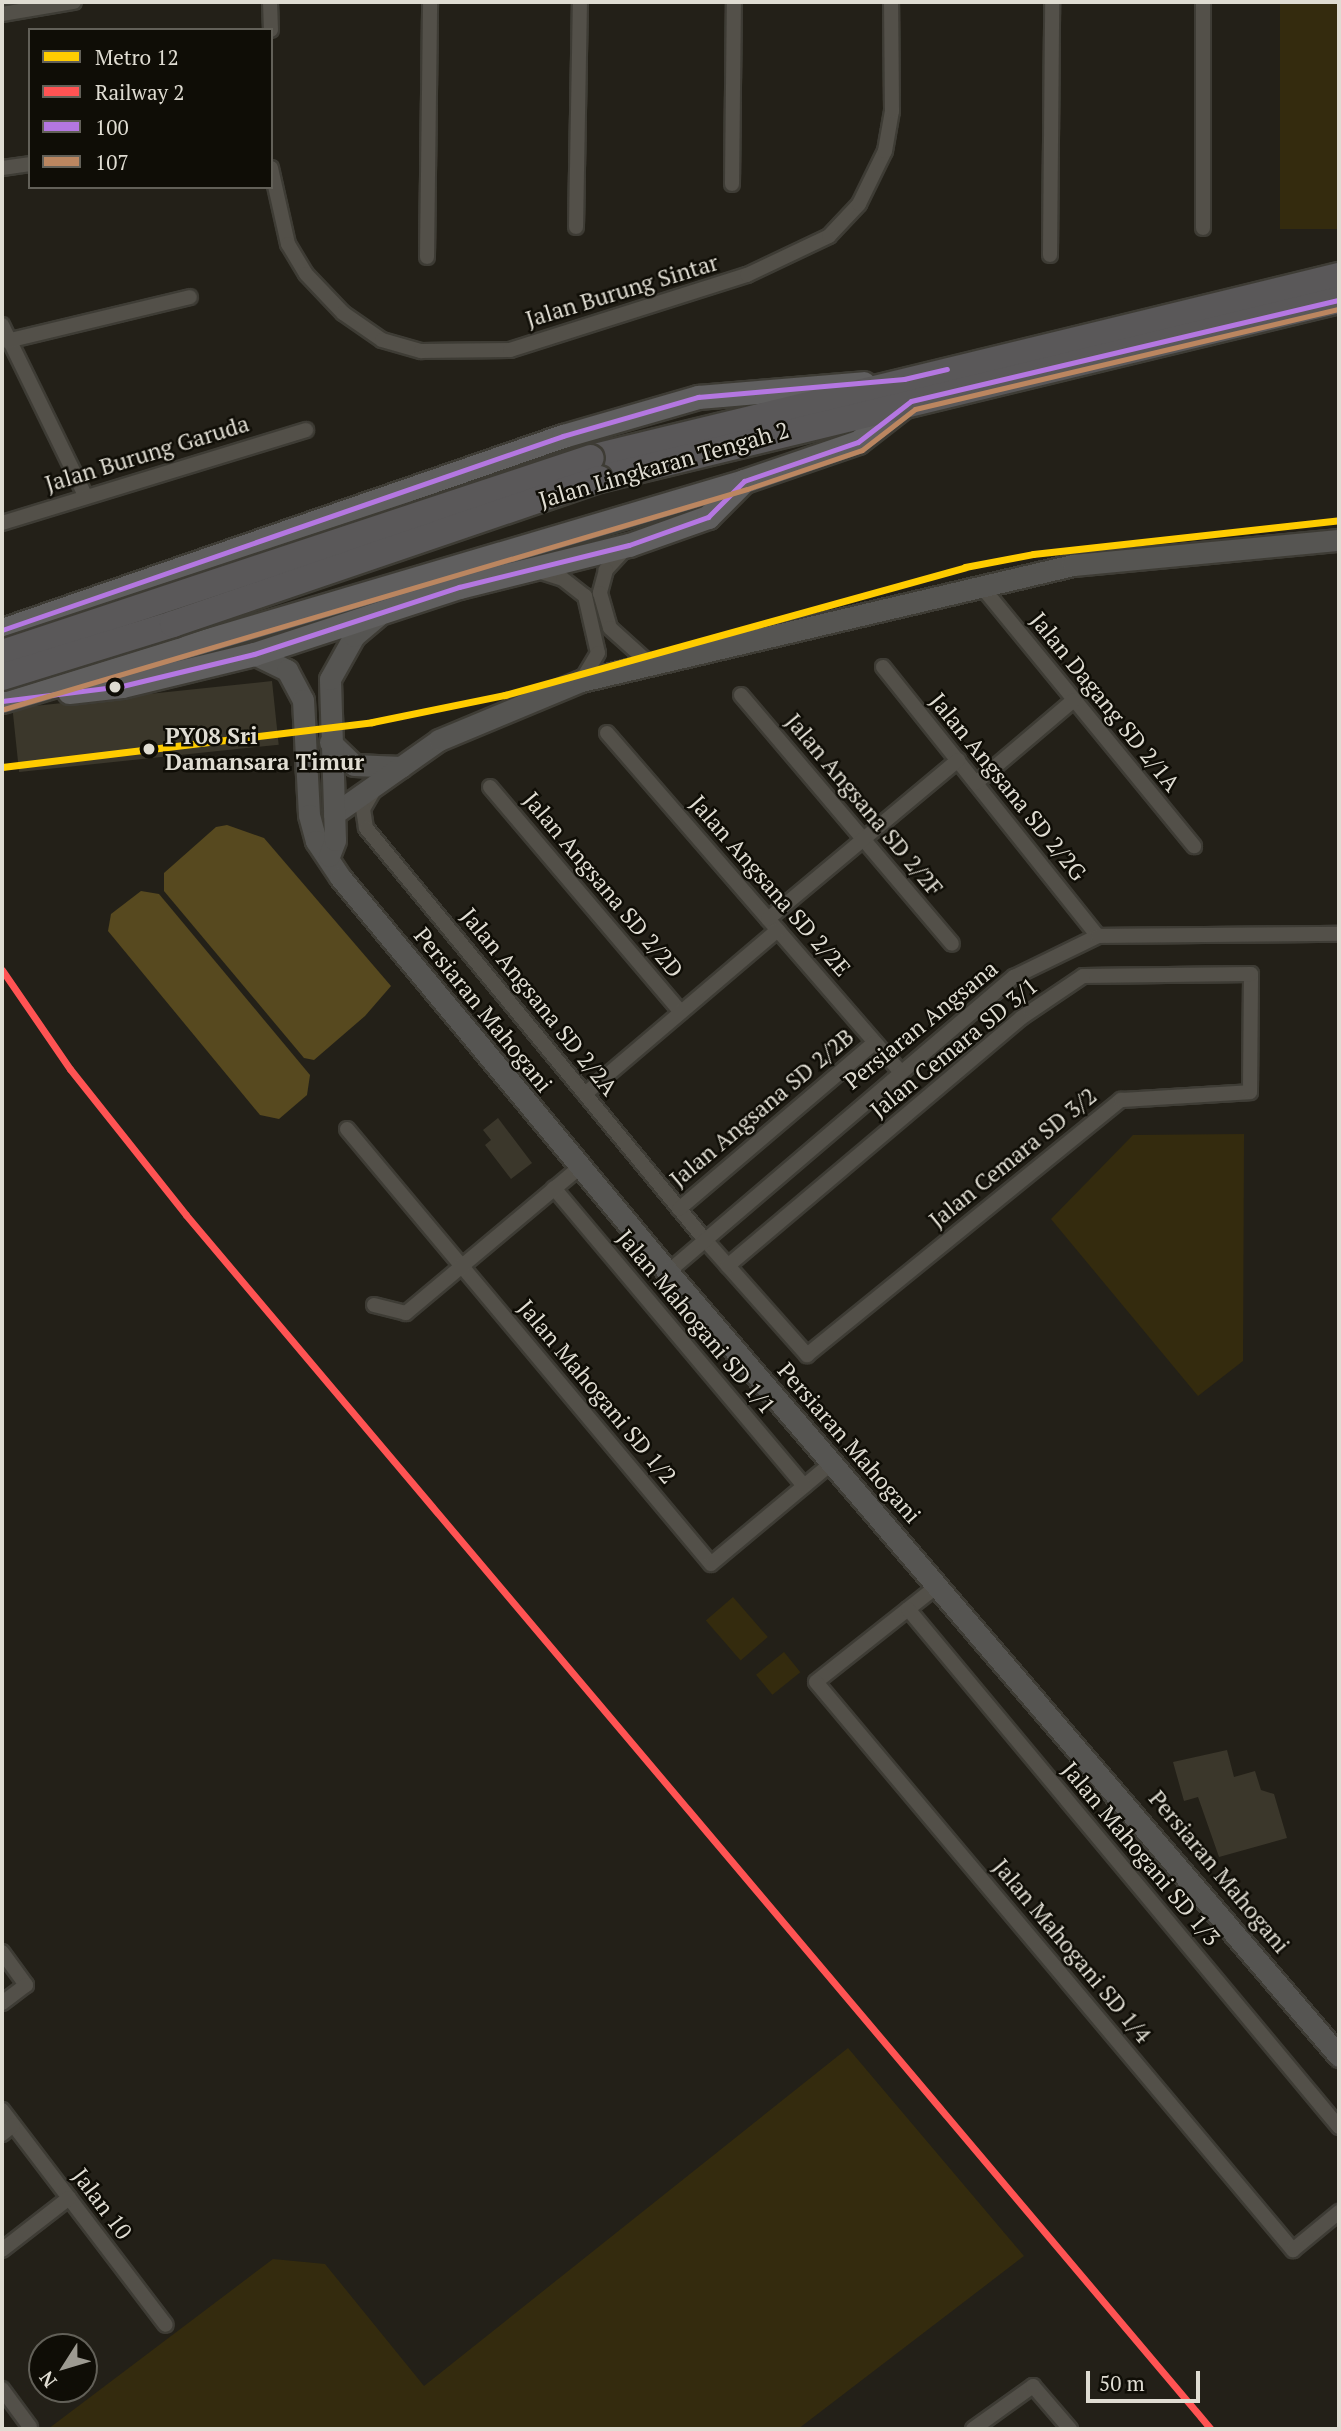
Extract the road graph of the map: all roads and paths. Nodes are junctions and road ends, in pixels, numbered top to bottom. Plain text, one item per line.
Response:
1 (74, 2) edge
2 (270, 2) edge
3 (430, 2) edge
4 (580, 2) edge
5 (734, 2) edge
6 (891, 2) edge
7 (1052, 2) edge
8 (1203, 2) edge
9 (2, 14) edge
10 (271, 28) edge
11 (28, 164) edge
12 (2, 168) edge
13 (273, 178) edge
14 (732, 184) dead end
15 (576, 227) dead end
16 (1203, 228) dead end
17 (1050, 255) dead end
18 (427, 257) dead end
19 (1339, 276) edge
20 (190, 296) dead end
21 (1339, 300) edge
22 (2, 325) edge
23 (7, 341) junction
24 (907, 390) junction
25 (306, 430) dead end
26 (595, 468) junction
27 (744, 481) junction
28 (85, 495) junction
29 (2, 523) edge
30 (1339, 540) edge
31 (629, 545) junction
32 (532, 569) junction
33 (158, 575) junction
34 (982, 587) junction
35 (378, 616) junction
36 (2, 630) edge
37 (178, 648) junction
38 (2, 653) edge
39 (254, 654) junction
40 (650, 664) junction
41 (883, 667) dead end
42 (582, 681) junction
43 (7, 692) edge
44 (741, 695) dead end
45 (1074, 700) junction
46 (607, 733) dead end
47 (330, 742) junction
48 (958, 760) junction
49 (401, 767) junction
50 (976, 783) junction
51 (376, 785) junction
52 (490, 787) dead end
53 (334, 814) junction
54 (863, 840) junction
55 (1194, 846) dead end
56 (329, 856) junction
57 (773, 925) junction
58 (1339, 933) edge
59 (1098, 936) junction
60 (952, 944) dead end
61 (1251, 974) joint
62 (681, 1012) junction
63 (875, 1042) junction
64 (899, 1070) junction
65 (585, 1094) junction
66 (347, 1129) dead end
67 (580, 1167) junction
68 (554, 1188) junction
69 (679, 1209) junction
70 (705, 1240) junction
71 (461, 1266) junction
72 (728, 1266) junction
73 (668, 1272) junction
74 (374, 1305) dead end
75 (807, 1355) joint
76 (832, 1463) junction
77 (804, 1486) junction
78 (937, 1587) junction
79 (908, 1609) junction
80 (2, 1952) edge
81 (2, 2003) edge
82 (1339, 2056) edge
83 (2, 2110) edge
84 (1339, 2127) edge
85 (8, 2130) edge
86 (69, 2198) junction
87 (1339, 2212) edge
88 (2, 2250) edge
89 (166, 2325) dead end
90 (2, 2389) edge
91 (30, 2427) dead end
92 (973, 2429) edge
93 (1070, 2429) edge

1 - 9 street
2 - 10 street
3 - 18 street
4 - 15 street
5 - 14 street
6 - 13 street, Jalan Burung Sintar
7 - 17 street
8 - 16 street
11 - 12 street
19 - 24 highway, Jalan Lingkaran Tengah 2
20 - 23 street
21 - 24 highway, Jalan Lingkaran Tengah 2
22 - 23 street
23 - 28 street
24 - 26 highway, Jalan Lingkaran Tengah 2
24 - 27 main road
24 - 33 main road
25 - 28 street, Jalan Burung Garuda
26 - 38 highway, Jalan Lingkaran Tengah 2, bridge
26 - 43 highway, Jalan Lingkaran Tengah 2, bridge
27 - 31 main road
27 - 37 main road
28 - 29 street, Jalan Burung Garuda
30 - 34 main road
31 - 32 main road
31 - 40 street
32 - 35 main road
32 - 42 street
33 - 36 main road
33 - 37 main road
34 - 40 main road
34 - 45 street, Jalan Dagang SD 2/1A
35 - 39 main road
35 - 47 main road
37 - 43 main road
39 - 43 main road
39 - 56 main road, Persiaran Mahogani
40 - 42 main road
41 - 48 street, Jalan Angsana SD 2/2G
42 - 49 main road
44 - 54 street, Jalan Angsana SD 2/2F
45 - 50 street
45 - 55 street, Jalan Dagang SD 2/1A
46 - 57 street, Jalan Angsana SD 2/2E
47 - 49 main road
47 - 53 main road
48 - 50 street, Jalan Angsana SD 2/2G
48 - 54 street
49 - 51 main road
50 - 59 street, Jalan Angsana SD 2/2G
51 - 53 main road
51 - 65 street, Jalan Angsana SD 2/2A
52 - 62 street, Jalan Angsana SD 2/2D
53 - 56 main road
54 - 57 street
54 - 60 street, Jalan Angsana SD 2/2F
56 - 67 main road, Persiaran Mahogani
57 - 62 street
57 - 63 street, Jalan Angsana SD 2/2E
58 - 59 street, Persiaran Angsana
59 - 64 street, Persiaran Angsana
61 - 72 street, Jalan Cemara SD 3/1
61 - 75 street, Jalan Cemara SD 3/2
62 - 65 street
63 - 64 street, Jalan Angsana SD 2/2E
63 - 69 street, Jalan Angsana SD 2/2B
64 - 70 street, Persiaran Angsana
65 - 69 street, Jalan Angsana SD 2/2A
66 - 71 street, Jalan Mahogani SD 1/2
67 - 68 street
67 - 73 main road, Persiaran Mahogani
68 - 71 street
68 - 77 street, Jalan Mahogani SD 1/1
69 - 70 street, Jalan Angsana SD 2/2A
70 - 72 street, Jalan Angsana SD 2/2A
70 - 73 street, Persiaran Angsana
71 - 74 street
71 - 77 street, Jalan Mahogani SD 1/2
72 - 75 street, Jalan Angsana SD 2/2A
73 - 76 main road, Persiaran Mahogani
76 - 77 street, Jalan Mahogani SD 1/2
76 - 78 main road, Persiaran Mahogani
78 - 79 street
78 - 82 main road, Persiaran Mahogani
79 - 84 street, Jalan Mahogani SD 1/3
79 - 87 street, Jalan Mahogani SD 1/4
80 - 81 street
83 - 85 street, Jalan 10
85 - 86 street, Jalan 10
86 - 88 street
86 - 89 street, Jalan 10
90 - 91 street
92 - 93 street

